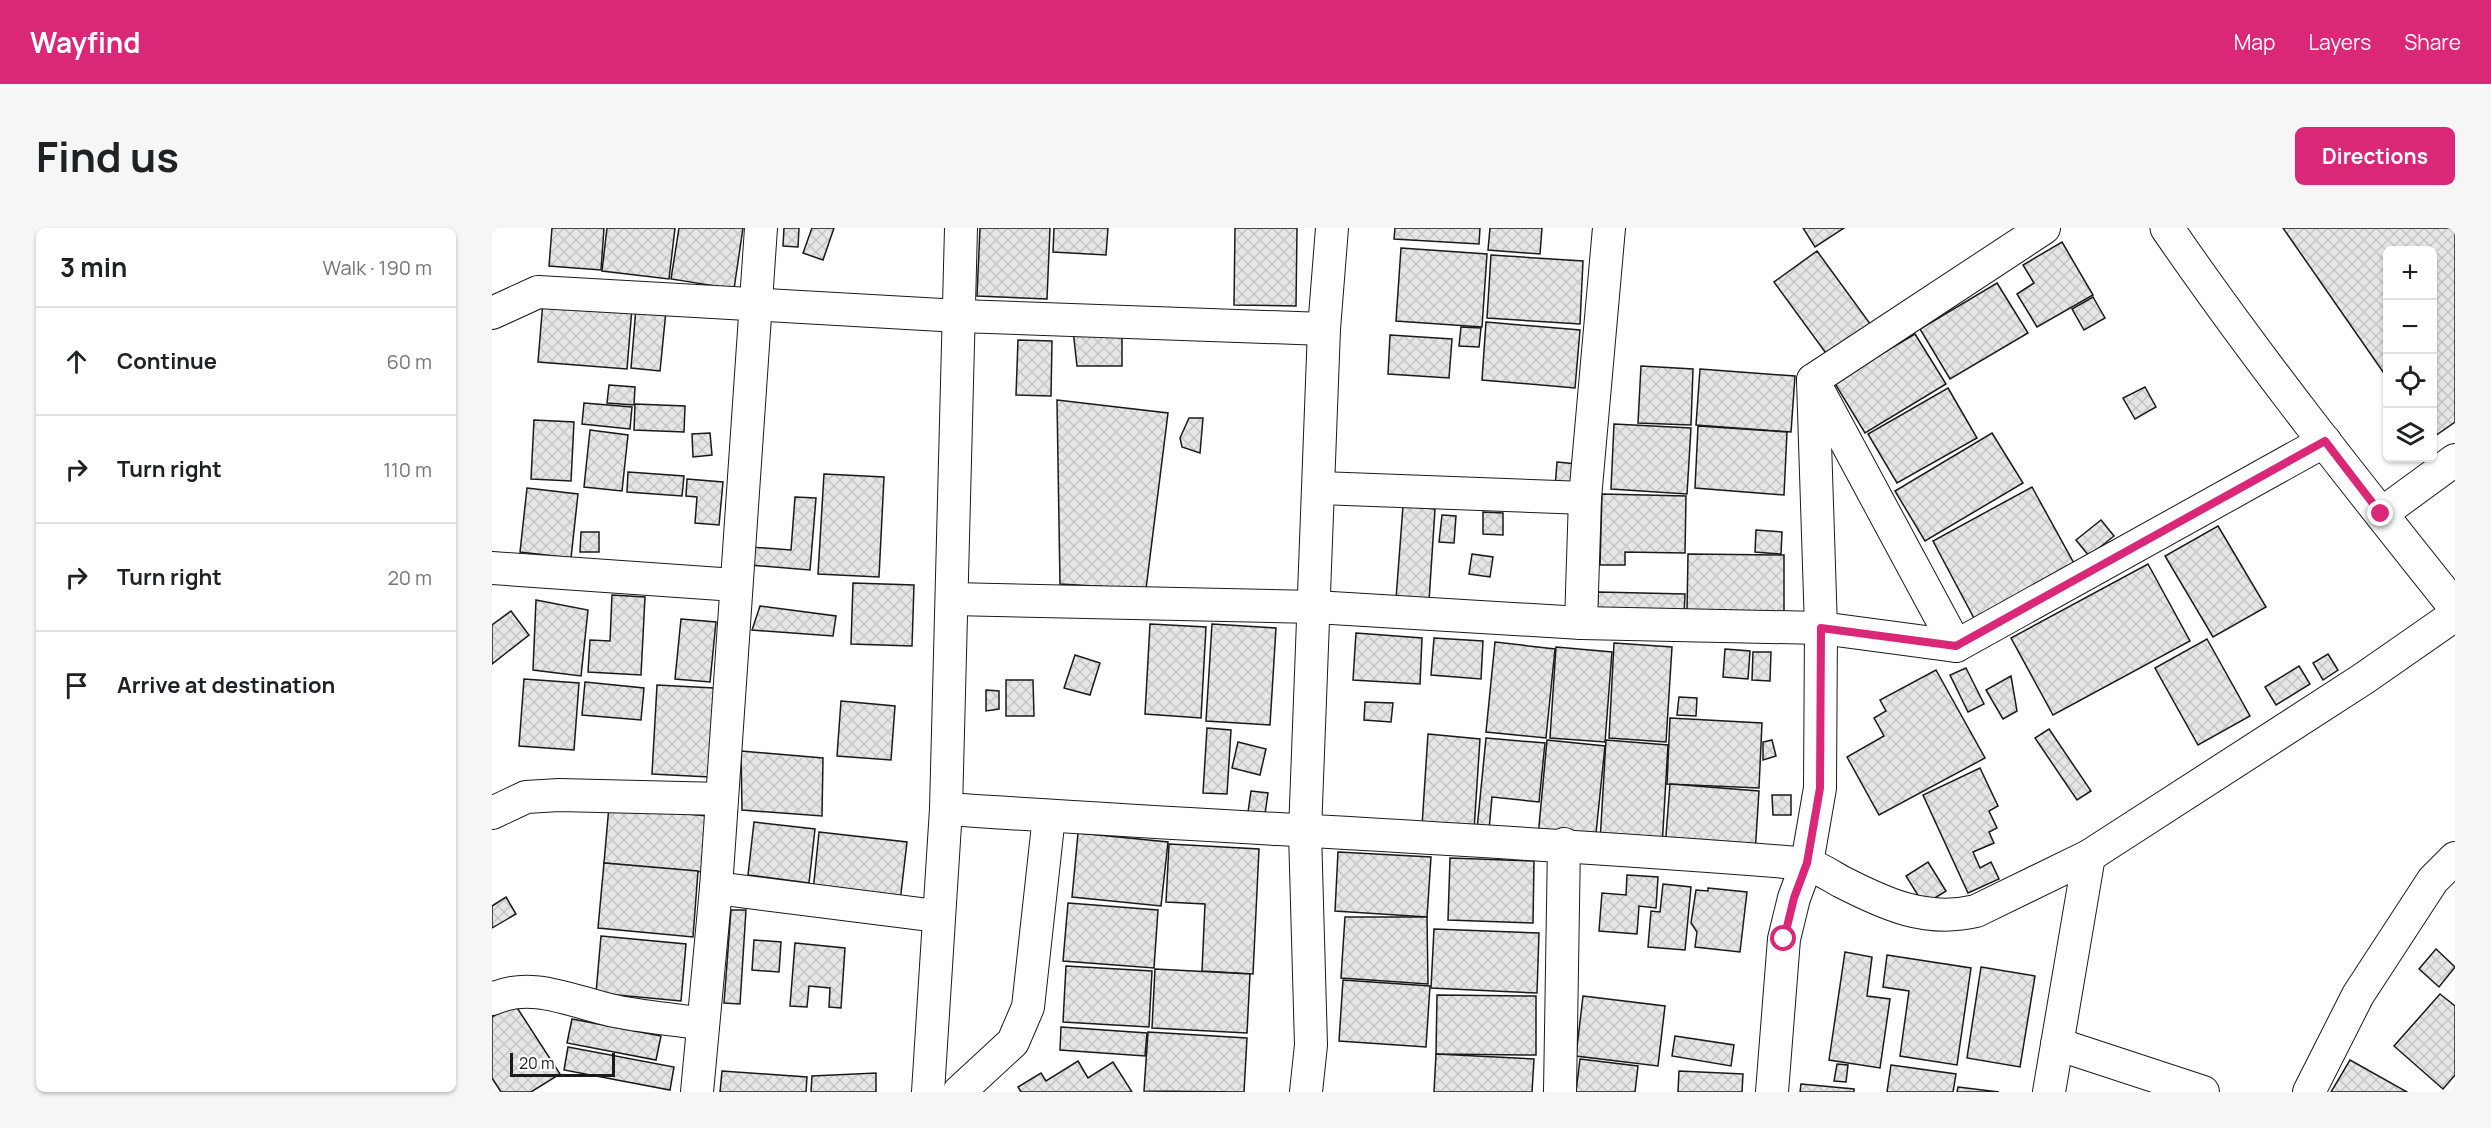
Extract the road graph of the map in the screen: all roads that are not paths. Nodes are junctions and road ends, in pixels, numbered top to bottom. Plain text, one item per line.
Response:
1 (761, 228) edge
2 (961, 228) edge
3 (1332, 228) edge
4 (1609, 228) edge
5 (2044, 228) edge
6 (2168, 228) edge
7 (758, 304) junction
8 (492, 313) edge
9 (959, 316) junction
10 (1324, 329) junction
11 (1813, 380) junction
12 (2325, 441) junction
13 (2455, 460) edge
14 (1320, 488) junction
15 (1585, 498) junction
16 (2381, 514) junction
17 (492, 568) edge
18 (735, 585) junction
19 (952, 599) junction
20 (1315, 607) junction
21 (2455, 607) edge
22 (2455, 615) edge
23 (1581, 623) junction
24 (1821, 628) junction
25 (1956, 646) junction
26 (722, 799) junction
27 (946, 809) junction
28 (492, 813) edge
29 (1048, 816) junction
30 (1305, 832) junction
31 (1564, 844) junction
32 (2090, 856) junction
33 (2455, 858) edge
34 (1807, 863) junction
35 (716, 888) junction
36 (937, 916) junction
37 (492, 999) edge
38 (703, 1024) junction
39 (2057, 1044) junction
40 (697, 1092) edge
41 (928, 1092) edge
42 (959, 1092) edge
43 (1306, 1092) edge
44 (1560, 1092) edge
45 (1772, 1092) edge
46 (2049, 1092) edge
47 (2203, 1092) edge
48 (2309, 1092) edge

1 - 7 street
2 - 9 street
3 - 10 street
4 - 15 street
5 - 11 street
6 - 12 street
7 - 8 street
7 - 9 street
7 - 18 street
9 - 10 street
9 - 19 street
10 - 14 street
11 - 24 street
11 - 25 street
12 - 16 street
12 - 25 street
13 - 16 street
14 - 15 street
14 - 20 street
15 - 23 street
16 - 21 street
17 - 18 street
18 - 26 street
19 - 20 street
19 - 27 street
20 - 23 street
20 - 30 street
22 - 32 street
23 - 24 street
24 - 25 street
24 - 34 street
26 - 28 street
26 - 35 street
27 - 29 street
27 - 36 street
29 - 30 street
29 - 42 street
30 - 31 street
30 - 43 street
31 - 34 street
31 - 44 street
32 - 34 street
32 - 39 street
33 - 48 street
34 - 45 street
35 - 36 street
35 - 38 street
36 - 41 street
37 - 38 street
38 - 40 street
39 - 46 street
39 - 47 street

